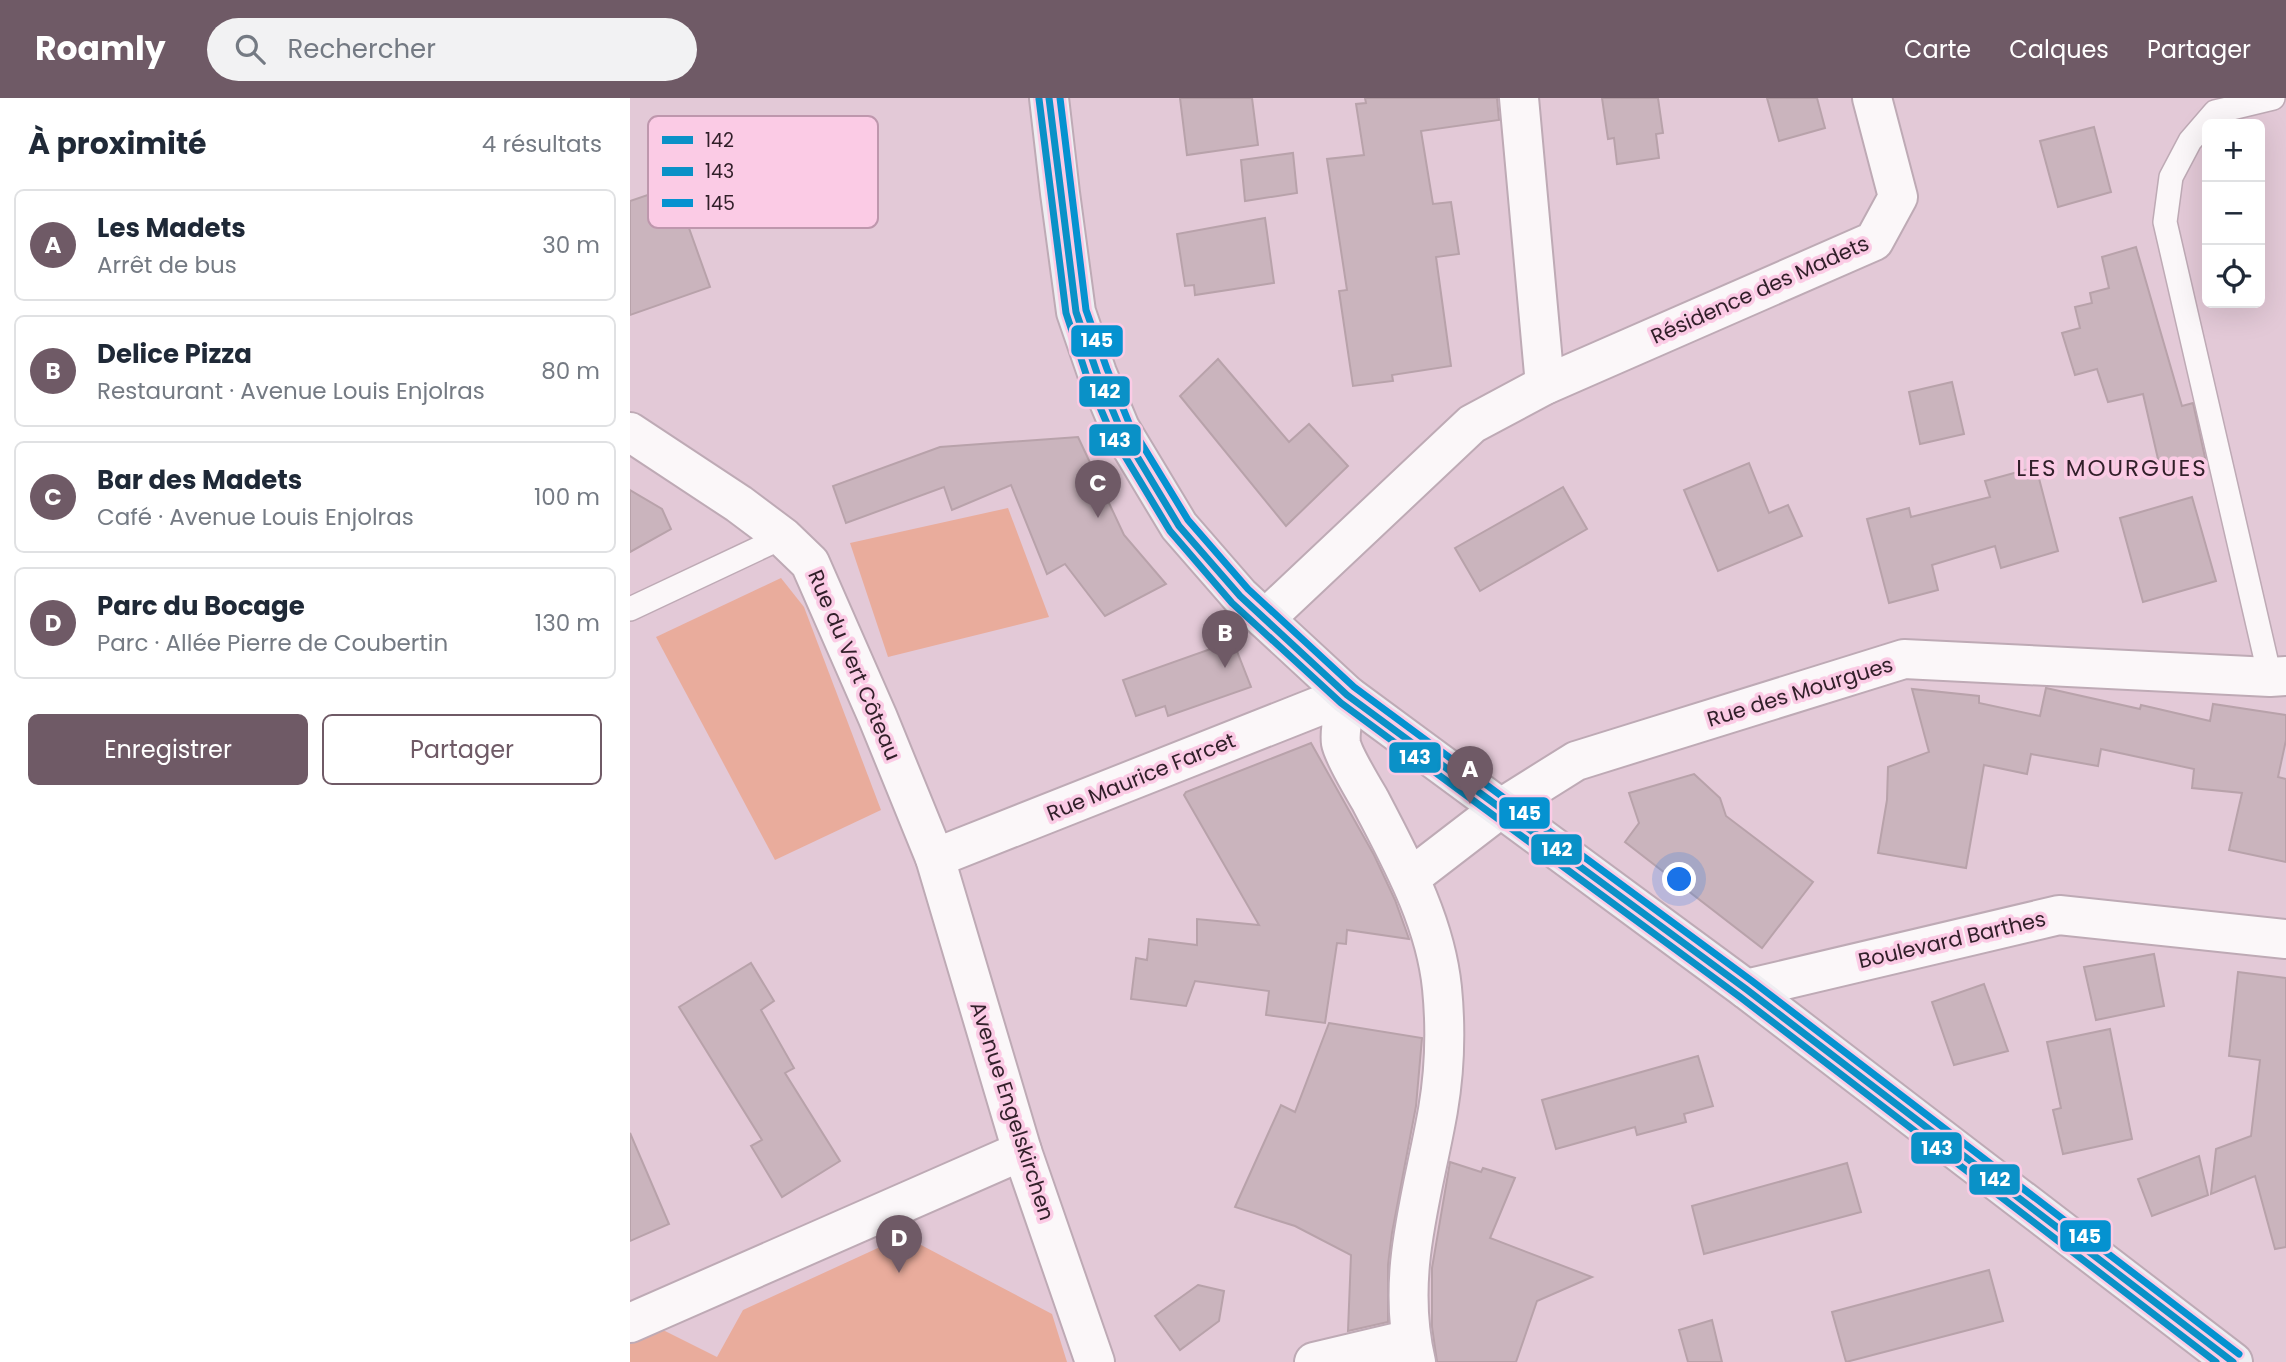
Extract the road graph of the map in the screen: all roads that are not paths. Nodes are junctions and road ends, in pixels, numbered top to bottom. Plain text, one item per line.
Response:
1 (1049, 98) edge
2 (1519, 98) edge
3 (1872, 98) edge
4 (2273, 98) edge
5 (1545, 385) junction
6 (630, 432) edge
7 (783, 537) junction
8 (630, 608) edge
9 (1265, 619) junction
10 (2278, 676) edge
11 (1346, 695) junction
12 (1501, 808) junction
13 (934, 859) junction
14 (1410, 878) junction
15 (2286, 939) edge
16 (1746, 989) junction
17 (1023, 1151) junction
18 (630, 1323) edge
19 (1413, 1350) edge
20 (1095, 1362) edge
21 (1314, 1362) edge
22 (2233, 1362) edge

1 - 9 main road
2 - 5 street
3 - 5 street, Résidence des Madets
4 - 10 lane
5 - 9 street, Résidence des Madets
6 - 7 street, Rue du Vert Côteau
7 - 8 lane
7 - 13 street, Rue du Vert Côteau
9 - 11 main road
10 - 12 street, Rue des Mourgues
11 - 12 main road
11 - 13 street, Rue Maurice Farcet
11 - 14 street
12 - 14 street, Rue des Mourgues
12 - 16 main road
13 - 17 street, Avenue Engelskirchen
14 - 19 street
15 - 16 street, Boulevard Barthes
16 - 22 main road
17 - 18 street
17 - 20 street, Avenue Engelskirchen
19 - 21 street

